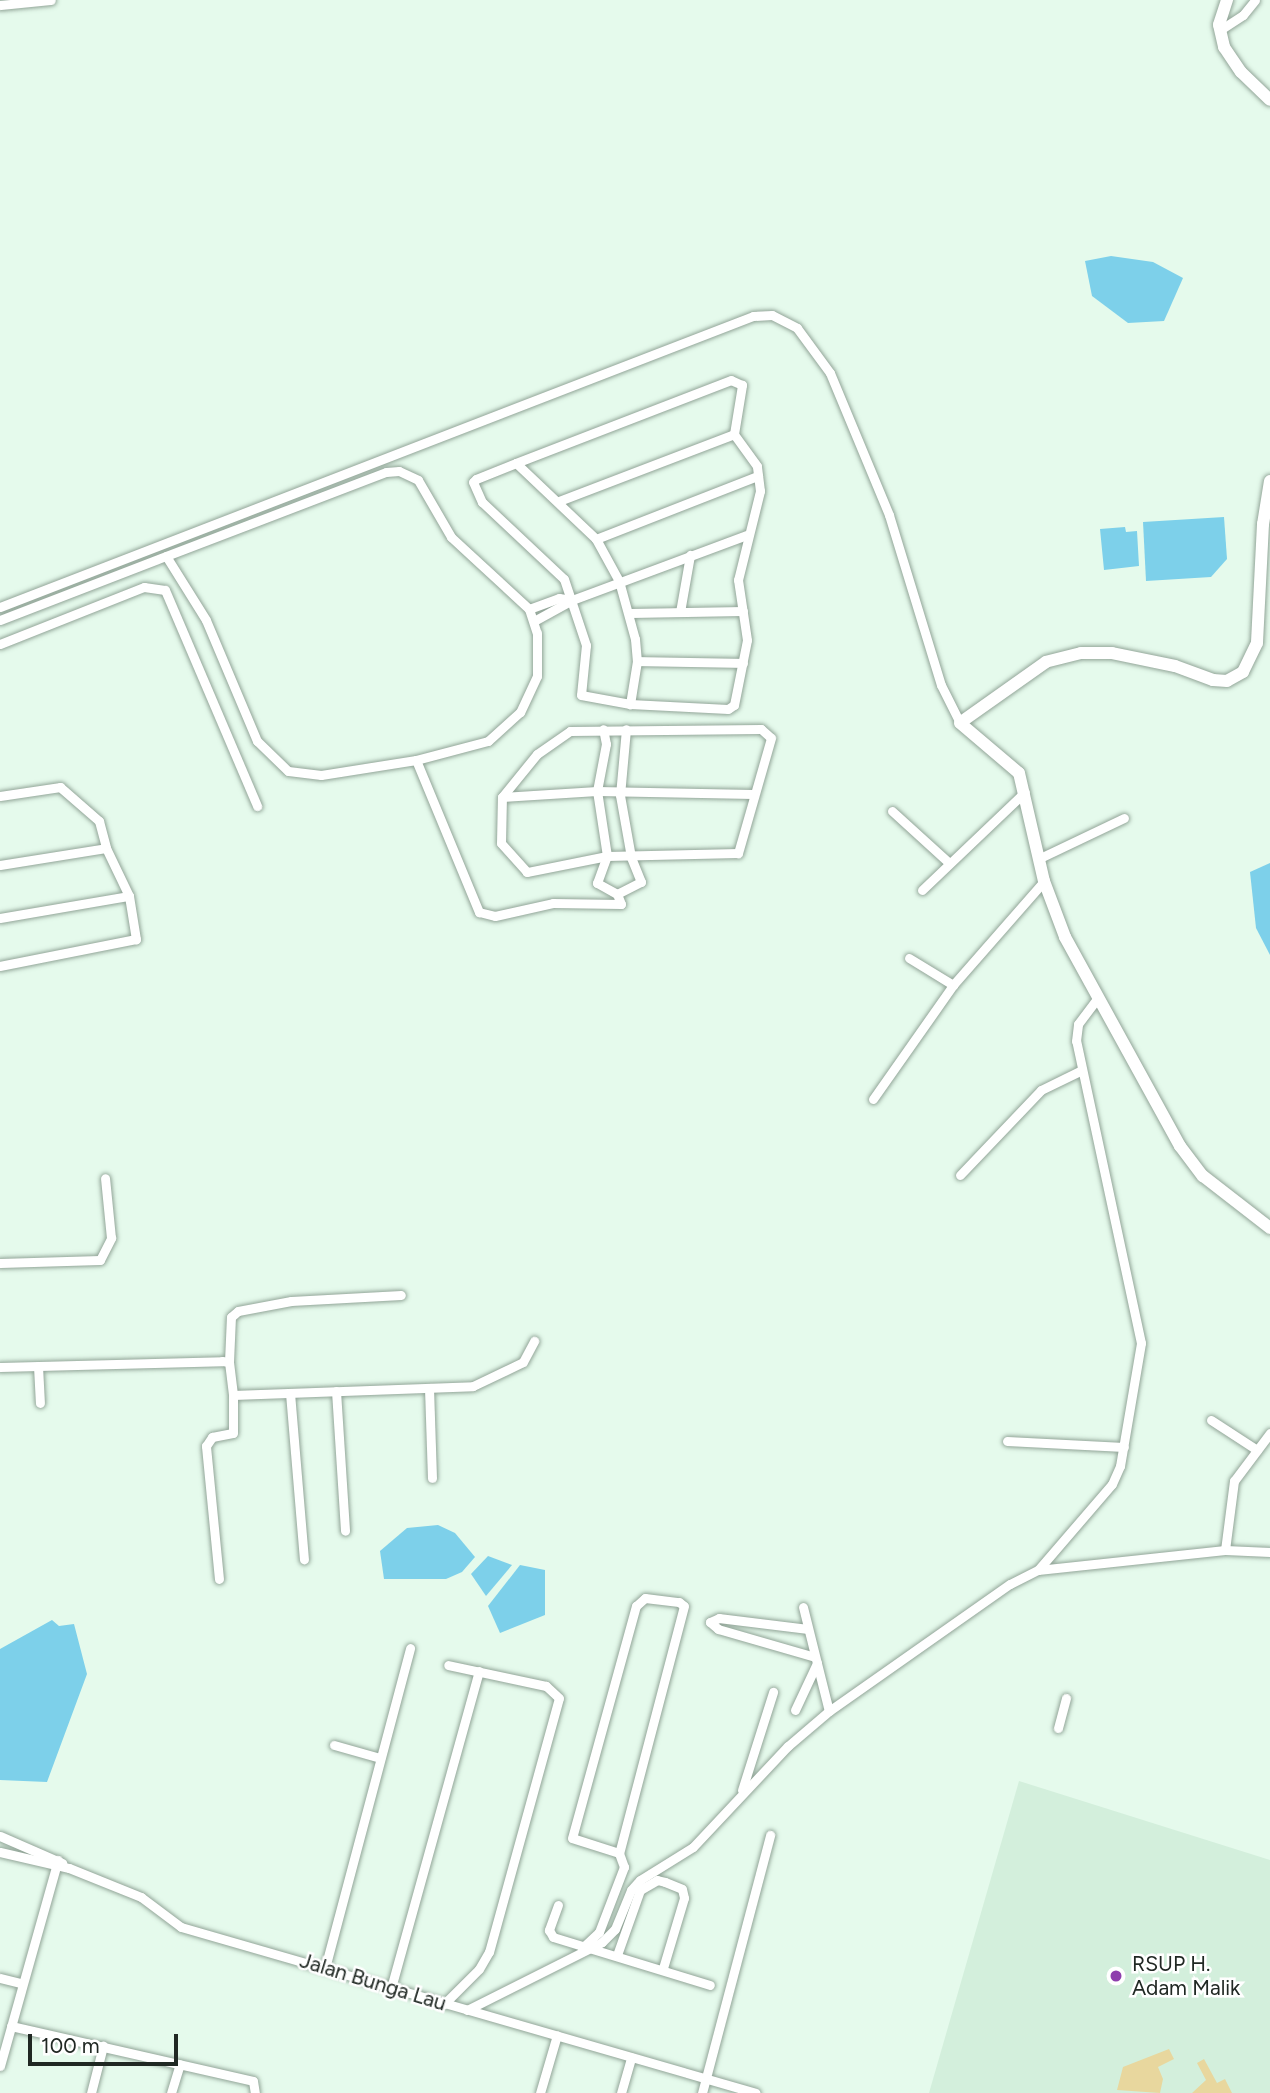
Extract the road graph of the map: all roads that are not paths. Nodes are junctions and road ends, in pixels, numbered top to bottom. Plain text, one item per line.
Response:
1 (51, 0) edge
2 (1227, 0) edge
3 (1255, 0) edge
4 (0, 5) edge
5 (1220, 30) junction
6 (1270, 100) edge
7 (734, 434) junction
8 (516, 463) junction
9 (758, 476) junction
10 (1270, 481) edge
11 (559, 501) junction
12 (747, 535) junction
13 (596, 539) junction
14 (690, 555) junction
15 (166, 556) junction
16 (619, 581) junction
17 (572, 600) junction
18 (0, 607) edge
19 (529, 609) junction
20 (743, 611) junction
21 (681, 612) junction
22 (630, 613) junction
23 (0, 620) edge
24 (534, 621) junction
25 (0, 644) edge
26 (637, 661) junction
27 (743, 663) junction
28 (630, 705) junction
29 (960, 723) junction
30 (603, 729) junction
31 (626, 729) junction
32 (416, 760) junction
33 (597, 791) junction
34 (1026, 791) junction
35 (620, 794) junction
36 (753, 794) junction
37 (0, 796) edge
38 (502, 797) junction
39 (257, 806) dead end
40 (891, 811) dead end
41 (1124, 818) dead end
42 (106, 848) junction
43 (607, 856) junction
44 (631, 858) junction
45 (1040, 858) junction
46 (948, 862) junction
47 (0, 865) edge
48 (1044, 881) junction
49 (922, 890) dead end
50 (617, 894) junction
51 (129, 896) junction
52 (0, 918) edge
53 (909, 958) dead end
54 (0, 965) edge
55 (953, 985) junction
56 (1097, 999) junction
57 (1080, 1071) junction
58 (873, 1099) dead end
59 (960, 1175) dead end
60 (105, 1178) dead end
61 (1270, 1228) edge
62 (0, 1263) edge
63 (401, 1295) dead end
64 (534, 1341) dead end
65 (229, 1362) junction
66 (38, 1366) junction
67 (0, 1367) edge
68 (429, 1388) junction
69 (337, 1391) junction
70 (290, 1393) junction
71 (233, 1395) junction
72 (40, 1403) dead end
73 (1211, 1420) dead end
74 (1270, 1433) edge
75 (1007, 1441) dead end
76 (1124, 1447) junction
77 (1257, 1450) junction
78 (432, 1478) dead end
79 (345, 1531) dead end
80 (1225, 1550) junction
81 (1270, 1552) edge
82 (304, 1559) dead end
83 (1038, 1570) junction
84 (219, 1579) dead end
85 (803, 1607) dead end
86 (808, 1629) junction
87 (410, 1647) dead end
88 (816, 1660) junction
89 (448, 1665) dead end
90 (479, 1671) junction
91 (773, 1692) dead end
92 (1066, 1698) dead end
93 (794, 1710) dead end
94 (828, 1711) junction
95 (1058, 1728) dead end
96 (334, 1745) dead end
97 (380, 1758) junction
98 (740, 1795) junction
99 (770, 1835) dead end
100 (0, 1836) edge
101 (0, 1852) edge
102 (619, 1853) junction
103 (57, 1864) junction
104 (558, 1905) dead end
105 (587, 1949) junction
106 (617, 1955) junction
107 (325, 1968) junction
108 (663, 1968) junction
109 (0, 1978) edge
110 (20, 1983) junction
111 (709, 1985) dead end
112 (391, 1988) junction
113 (444, 2004) junction
114 (467, 2010) junction
115 (10, 2026) junction
116 (557, 2035) junction
117 (103, 2046) junction
118 (631, 2057) junction
119 (180, 2064) junction
120 (0, 2066) edge
121 (707, 2078) junction
122 (91, 2093) edge
123 (172, 2093) edge
124 (256, 2093) edge
125 (540, 2093) edge
126 (621, 2093) edge
127 (702, 2093) edge
128 (756, 2093) edge

1 - 4 street
2 - 5 street
3 - 5 street
5 - 6 street
7 - 8 street
7 - 9 street
7 - 11 street
8 - 11 street
8 - 17 street
9 - 12 street
9 - 13 street
10 - 29 street
11 - 13 street
12 - 14 street
12 - 20 street
13 - 16 street
14 - 16 street
14 - 21 street
15 - 19 street
15 - 23 street
15 - 32 street
16 - 17 street
16 - 22 street
17 - 19 street
17 - 24 street
17 - 28 street
18 - 29 street
19 - 24 street
20 - 21 street
20 - 27 street
21 - 22 street
22 - 26 street
24 - 32 street
25 - 39 street
26 - 27 street
26 - 28 street
27 - 28 street
29 - 34 street
30 - 31 street
30 - 33 street
30 - 38 street
31 - 35 street
31 - 36 street
32 - 50 street
33 - 35 street
33 - 38 street
33 - 43 street
34 - 45 street
34 - 46 street
35 - 36 street
35 - 44 street
36 - 44 street
37 - 42 street
38 - 43 street
40 - 46 street
41 - 45 street
42 - 47 street
42 - 51 street
43 - 44 street
43 - 50 street
44 - 50 street
45 - 48 street
46 - 49 street
48 - 55 street
48 - 56 street
51 - 52 street
51 - 54 street
53 - 55 street
55 - 58 street
56 - 57 street
56 - 61 street
57 - 59 street
57 - 76 street
60 - 62 street
63 - 65 street
64 - 68 street
65 - 66 street
65 - 71 street
66 - 67 street
66 - 72 street
68 - 69 street
68 - 78 street
69 - 70 street
69 - 79 street
70 - 71 street
70 - 82 street
71 - 84 street
73 - 77 street
74 - 77 street
75 - 76 street
76 - 83 street
77 - 80 street
80 - 81 street
80 - 83 street
83 - 94 street
85 - 86 street
86 - 88 street
86 - 88 street
87 - 97 street
88 - 93 street
88 - 94 street
89 - 90 street
90 - 112 street
90 - 113 street
91 - 98 street
92 - 95 street
94 - 98 street
96 - 97 street
97 - 107 street
98 - 105 street
99 - 121 street
100 - 103 street
101 - 103 street
102 - 102 street
102 - 105 street
103 - 107 street, Jalan Bunga Lau
103 - 110 street
104 - 105 street
105 - 106 street
105 - 114 street
106 - 108 street
106 - 108 street
107 - 112 street, Jalan Bunga Lau
108 - 111 street
109 - 110 street
110 - 115 street
112 - 113 street, Jalan Bunga Lau
113 - 114 street, Jalan Bunga Lau
114 - 116 street, Jalan Bunga Lau
115 - 117 street
115 - 120 street
116 - 118 street, Jalan Bunga Lau
116 - 125 street
117 - 119 street
117 - 122 street
118 - 121 street, Jalan Bunga Lau
118 - 126 street
119 - 123 street
119 - 124 street
121 - 127 street
121 - 128 street, Jalan Bunga Lau

